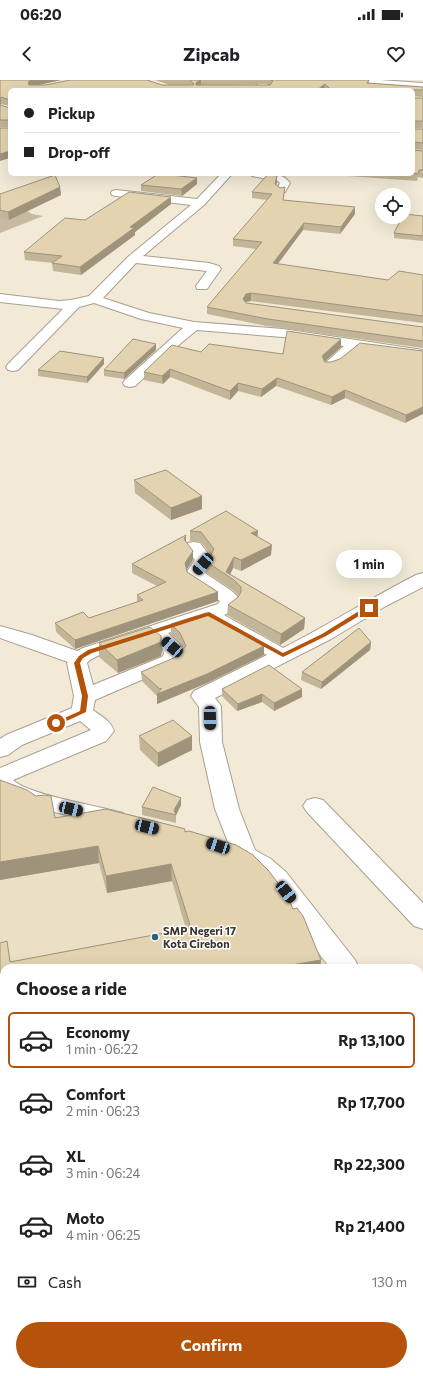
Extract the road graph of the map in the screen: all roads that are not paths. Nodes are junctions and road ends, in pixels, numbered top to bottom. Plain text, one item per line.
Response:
1 (348, 80) edge
2 (255, 84) edge
3 (377, 86) edge
4 (423, 86) edge
5 (265, 88) edge
6 (225, 176) edge
7 (266, 176) edge
8 (280, 190) edge
9 (116, 193) dead end
10 (200, 203) junction
11 (133, 259) junction
12 (202, 286) dead end
13 (0, 298) edge
14 (94, 299) junction
15 (74, 305) junction
16 (194, 326) junction
17 (357, 344) junction
18 (423, 354) edge
19 (330, 365) edge
20 (13, 367) dead end
21 (130, 383) dead end
22 (194, 547) dead end
23 (423, 579) edge
24 (209, 614) junction
25 (154, 631) junction
26 (0, 632) edge
27 (283, 656) junction
28 (80, 659) junction
29 (84, 704) junction
30 (0, 750) edge
31 (0, 777) edge
32 (0, 781) edge
33 (315, 806) dead end
34 (140, 825) edge
35 (215, 846) edge
36 (245, 855) junction
37 (423, 919) edge
38 (342, 964) edge

1 - 3 street
2 - 5 street
3 - 4 street
6 - 10 street
7 - 8 street
9 - 10 street
10 - 11 street
11 - 12 street
11 - 14 street
13 - 15 street
14 - 15 street
14 - 16 street
15 - 20 street
16 - 17 street
16 - 21 street
17 - 18 street
17 - 19 street
22 - 24 street
23 - 27 street
24 - 25 street
24 - 27 street
25 - 28 street
25 - 29 street
26 - 28 street
27 - 36 street
28 - 29 street
29 - 30 street
29 - 31 street
32 - 34 street
33 - 37 street
35 - 36 street
36 - 38 street

